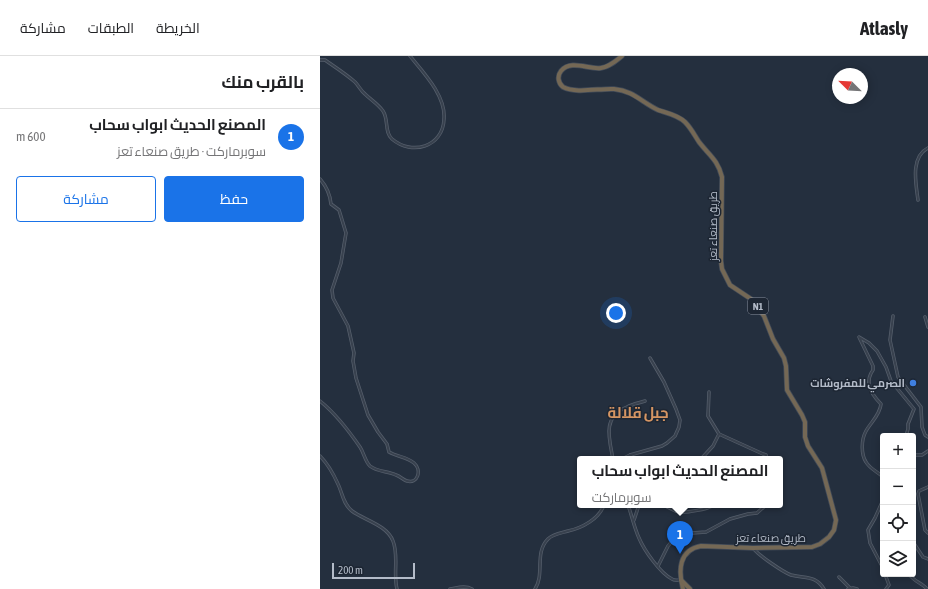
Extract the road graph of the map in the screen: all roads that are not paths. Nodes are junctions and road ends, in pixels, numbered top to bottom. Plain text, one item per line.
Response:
1 (410, 56) edge
2 (622, 56) edge
3 (320, 60) edge
4 (928, 148) edge
5 (320, 179) edge
6 (918, 200) dead end
7 (893, 316) dead end
8 (925, 317) dead end
9 (928, 326) edge
10 (650, 358) dead end
11 (709, 392) dead end
12 (320, 400) edge
13 (645, 401) dead end
14 (907, 433) edge
15 (719, 434) junction
16 (928, 437) edge
17 (928, 451) edge
18 (630, 455) edge
19 (916, 455) edge
20 (320, 456) edge
21 (612, 456) edge
22 (705, 456) edge
23 (766, 456) edge
24 (880, 475) edge
25 (928, 487) edge
26 (881, 505) edge
27 (602, 508) edge
28 (629, 508) edge
29 (638, 508) edge
30 (668, 508) edge
31 (680, 508) edge
32 (710, 508) edge
33 (763, 508) edge
34 (676, 511) junction
35 (634, 521) junction
36 (928, 533) edge
37 (916, 546) edge
38 (753, 548) junction
39 (928, 559) edge
40 (880, 562) edge
41 (658, 566) junction
42 (838, 577) dead end
43 (887, 577) edge
44 (910, 577) edge
45 (681, 580) junction
46 (397, 589) edge
47 (450, 589) edge
48 (472, 589) edge
49 (535, 589) edge
50 (683, 589) edge
51 (690, 589) edge
52 (824, 589) edge
53 (849, 589) edge
54 (857, 589) edge
55 (886, 589) edge
56 (928, 589) edge

1 - 3 street
2 - 38 highway, طريق صنعاء تعز / N1
4 - 6 street
5 - 12 street
7 - 16 street
8 - 9 street
10 - 18 street
11 - 15 street
13 - 21 street
14 - 24 street
15 - 22 street
15 - 23 street
17 - 19 street
20 - 46 street
25 - 36 street
26 - 40 street
27 - 49 street
28 - 35 street
29 - 35 street
30 - 34 street
31 - 34 street
32 - 34 street
33 - 41 street
35 - 41 street
37 - 39 street
38 - 45 highway, طريق صنعاء تعز / N1
38 - 52 street
41 - 45 street
42 - 53 street
43 - 55 street
44 - 56 street
45 - 50 highway, طريق صنعاء تعز / N1
45 - 51 highway
47 - 48 street
53 - 54 street

